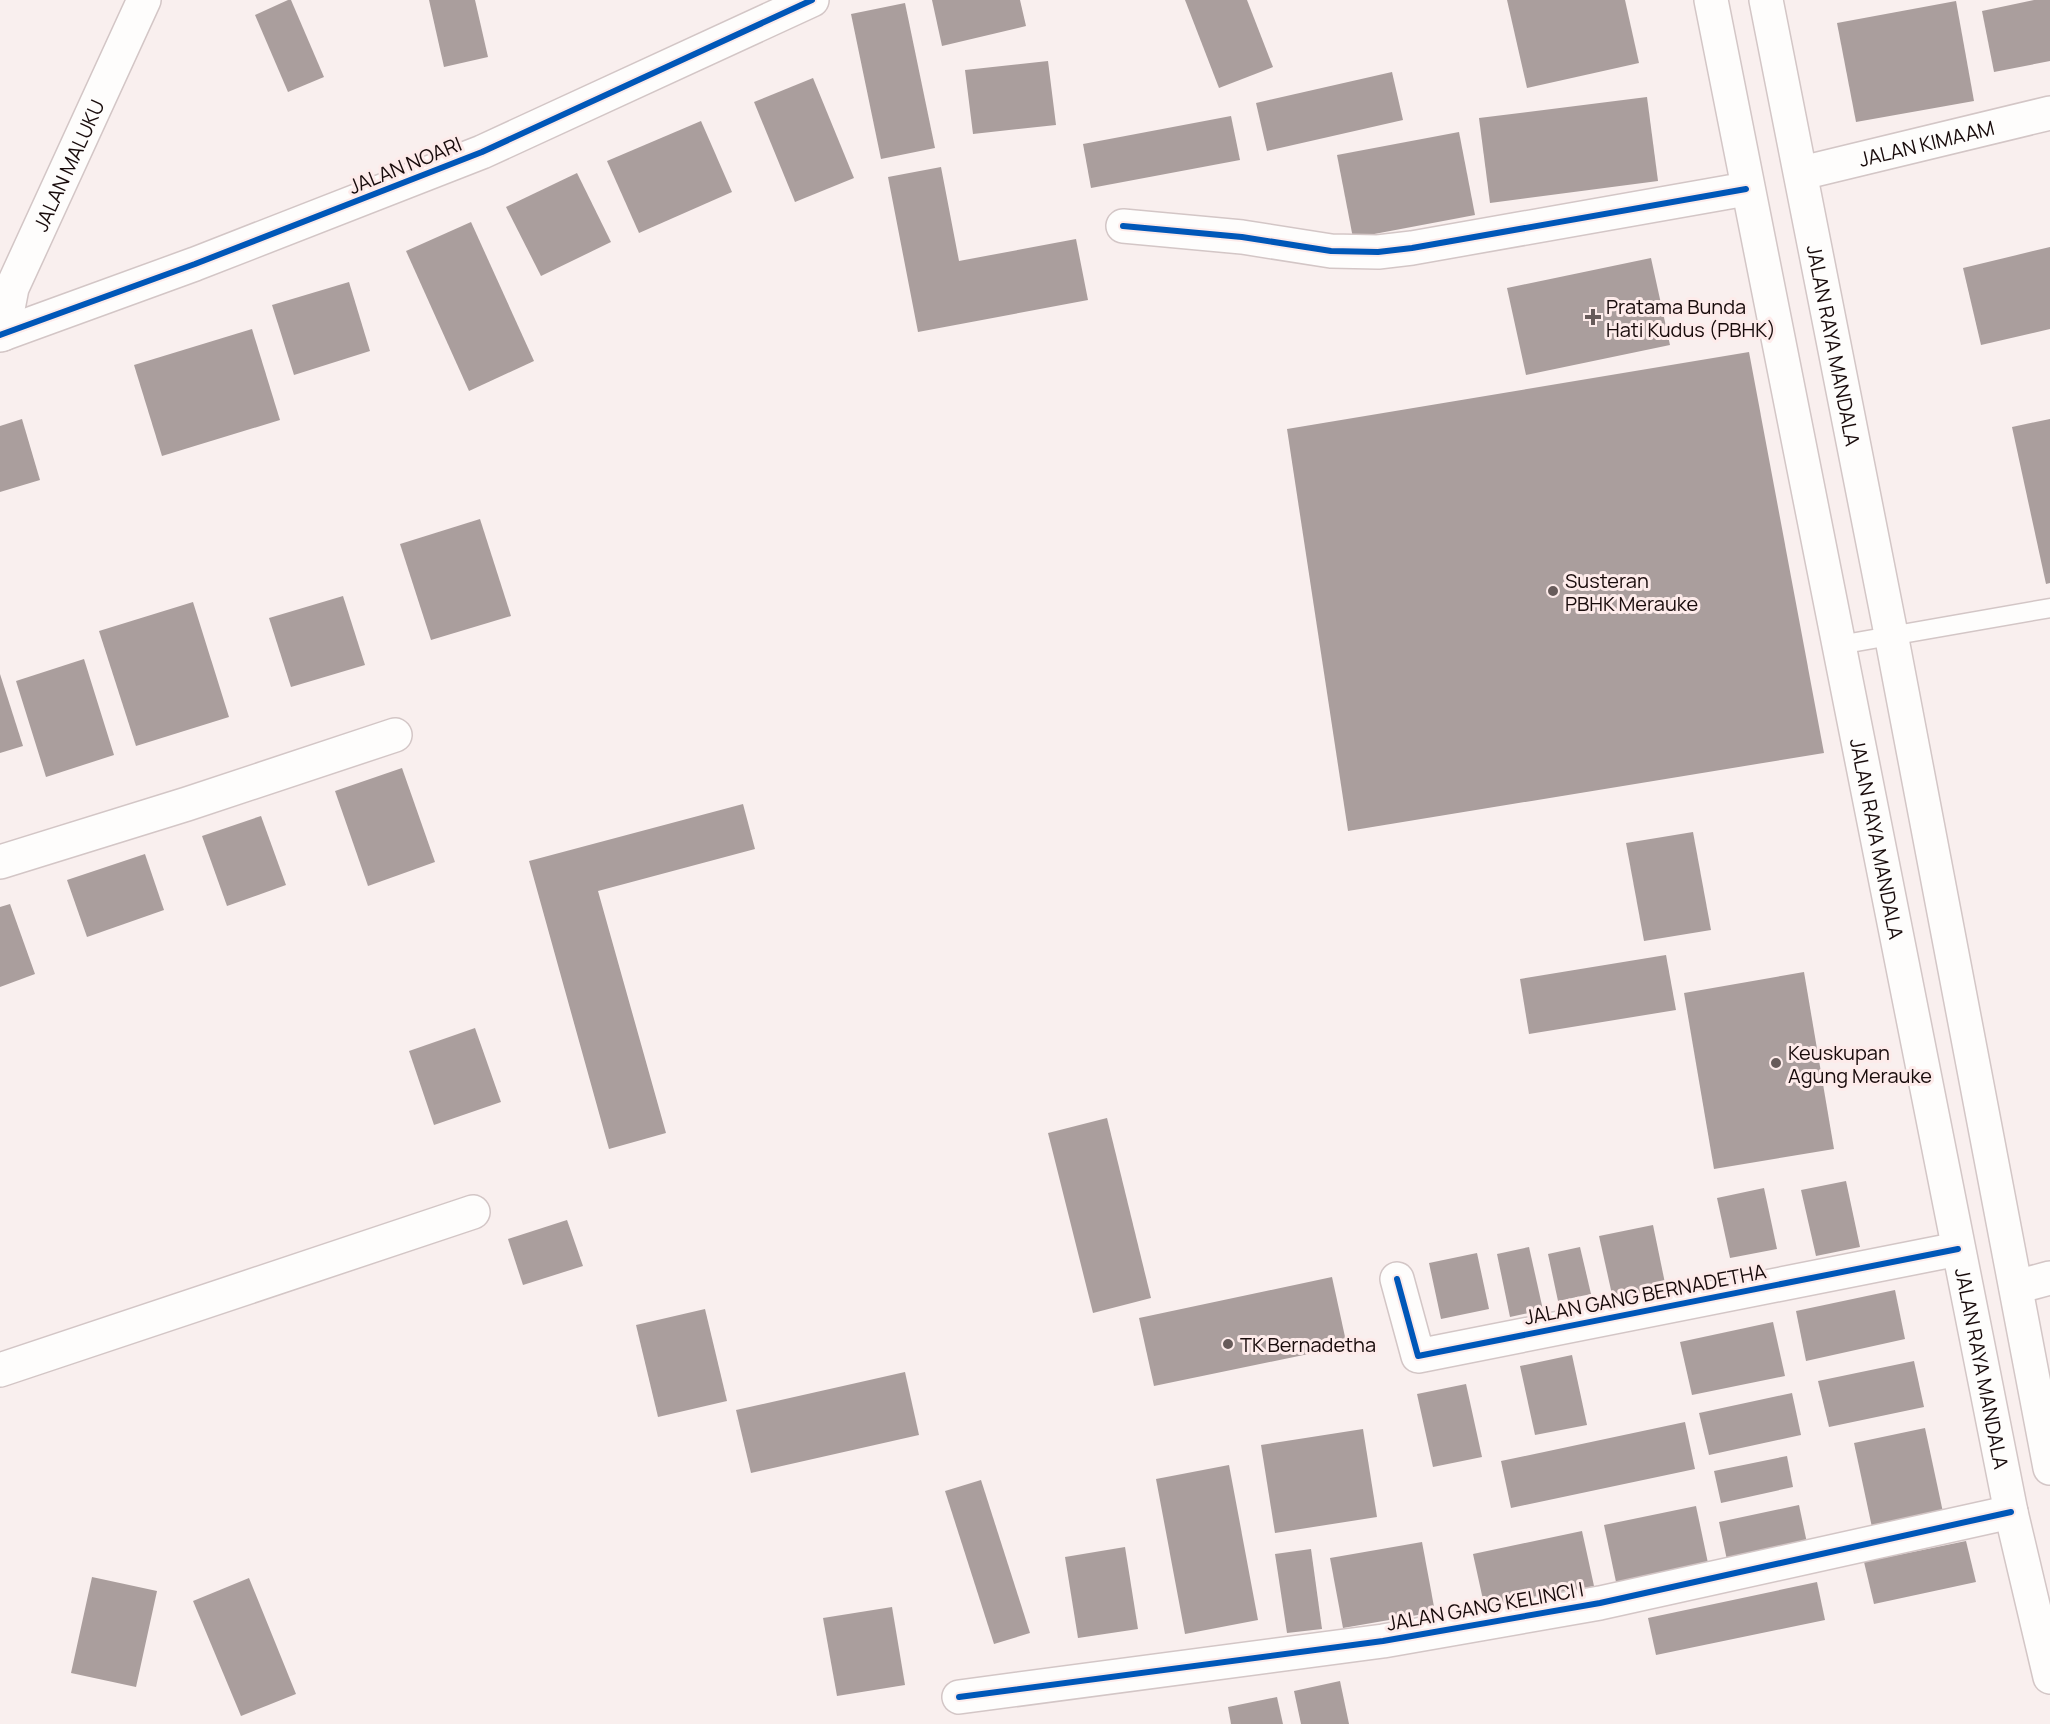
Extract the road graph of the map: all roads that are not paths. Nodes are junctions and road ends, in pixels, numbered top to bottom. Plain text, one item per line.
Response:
1 (144, 0) edge
2 (812, 0) edge
3 (1711, 0) edge
4 (1766, 0) edge
5 (2050, 113) edge
6 (1802, 173) junction
7 (1746, 189) junction
8 (1123, 226) dead end
9 (1, 334) edge
10 (2050, 608) edge
11 (1892, 634) junction
12 (1839, 645) junction
13 (396, 735) dead end
14 (0, 862) edge
15 (473, 1212) dead end
16 (1958, 1249) junction
17 (2050, 1278) edge
18 (1397, 1279) dead end
19 (2016, 1287) junction
20 (0, 1370) edge
21 (2050, 1468) edge
22 (2011, 1512) junction
23 (2050, 1677) edge
24 (959, 1697) dead end

1 - 9 main road, JALAN MALUKU
2 - 9 main road, JALAN NOARI
3 - 7 main road, JALAN RAYA MANDALA
4 - 6 main road, JALAN RAYA MANDALA
5 - 6 main road, JALAN KIMAAM
6 - 11 main road, JALAN RAYA MANDALA
7 - 8 main road
7 - 12 main road, JALAN RAYA MANDALA
10 - 11 lane
11 - 12 lane
11 - 19 main road, JALAN RAYA MANDALA
12 - 16 main road, JALAN RAYA MANDALA
13 - 14 main road
15 - 20 main road
16 - 18 main road, JALAN GANG BERNADETHA
16 - 22 main road, JALAN RAYA MANDALA
17 - 19 main road
19 - 21 main road, JALAN RAYA MANDALA
22 - 23 main road, JALAN RAYA MANDALA
22 - 24 main road, JALAN GANG KELINCI I

